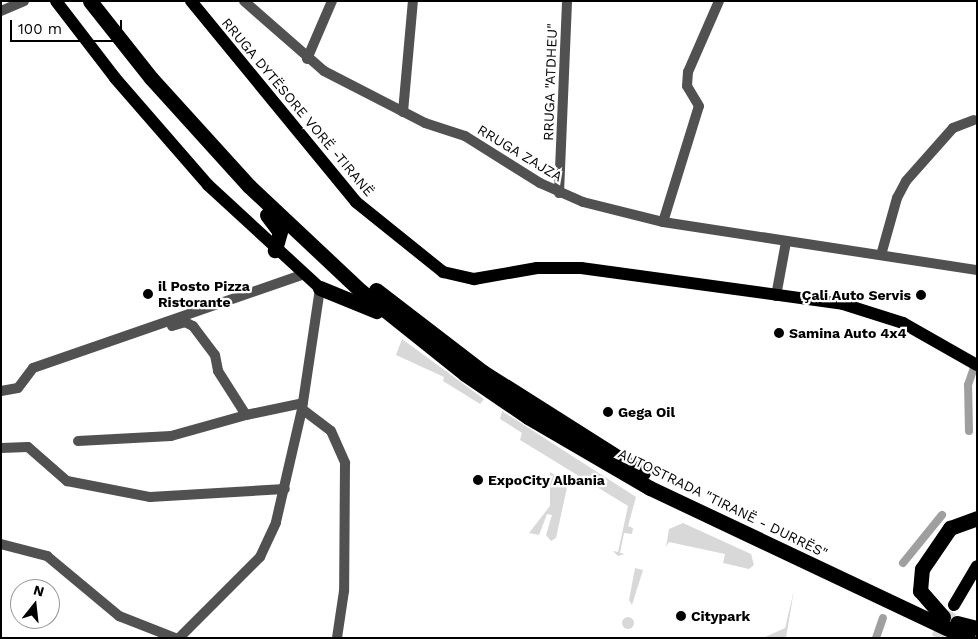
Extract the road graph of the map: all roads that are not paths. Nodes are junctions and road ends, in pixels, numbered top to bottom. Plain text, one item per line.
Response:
1 (24, 1) edge
2 (56, 1) edge
3 (90, 1) edge
4 (102, 1) edge
5 (244, 1) edge
6 (332, 1) edge
7 (413, 1) edge
8 (567, 1) edge
9 (718, 1) edge
10 (194, 3) edge
11 (1, 11) edge
12 (307, 59) junction
13 (403, 112) junction
14 (974, 120) dead end
15 (215, 152) junction
16 (559, 193) junction
17 (663, 222) junction
18 (786, 242) junction
19 (275, 250) junction
20 (881, 255) junction
21 (977, 270) edge
22 (302, 274) junction
23 (320, 288) junction
24 (776, 296) junction
25 (396, 320) junction
26 (60, 365) dead end
27 (977, 365) edge
28 (1, 391) edge
29 (302, 406) junction
30 (246, 415) junction
31 (78, 441) dead end
32 (1, 448) edge
33 (284, 490) junction
34 (977, 518) edge
35 (1, 544) edge
36 (977, 566) edge
37 (896, 604) junction
38 (954, 605) tunnel mouth
39 (951, 626) edge
40 (977, 628) edge
41 (977, 632) edge
42 (175, 638) edge
43 (179, 638) edge
44 (337, 638) edge
45 (968, 638) edge

1 - 11 street
2 - 19 main road
3 - 15 highway, AUTOSTRADA "TIRANË - DURRËS"
4 - 39 highway, AUTOSTRADA "TIRANË - DURRËS"
5 - 12 street, RRUGA ZAJZA
6 - 12 street
7 - 13 street
8 - 16 street, RRUGA "ATDHEU"
9 - 17 street
10 - 24 main road, RRUGA DYTËSORE VORË -TIRANË
12 - 13 street, RRUGA ZAJZA
13 - 16 street, RRUGA ZAJZA
14 - 20 street
15 - 19 highway
15 - 25 highway, AUTOSTRADA "TIRANË - DURRËS"
16 - 17 street, RRUGA ZAJZA
17 - 18 street, RRUGA ZAJZA
18 - 20 street, RRUGA ZAJZA
18 - 24 street
19 - 22 main road
20 - 21 street, RRUGA ZAJZA
22 - 23 main road
22 - 28 street
23 - 25 highway
23 - 29 street
24 - 27 main road, RRUGA DYTËSORE VORË -TIRANË
25 - 37 highway, AUTOSTRADA "TIRANË - DURRËS"
26 - 30 street
29 - 30 street
29 - 33 street
29 - 44 street
30 - 31 street
32 - 33 street
33 - 43 street
34 - 39 highway
35 - 42 street
36 - 38 main road
37 - 39 highway
37 - 45 highway, AUTOSTRADA "TIRANË - DURRËS"
39 - 40 highway
39 - 41 highway, AUTOSTRADA "TIRANË - DURRËS"

